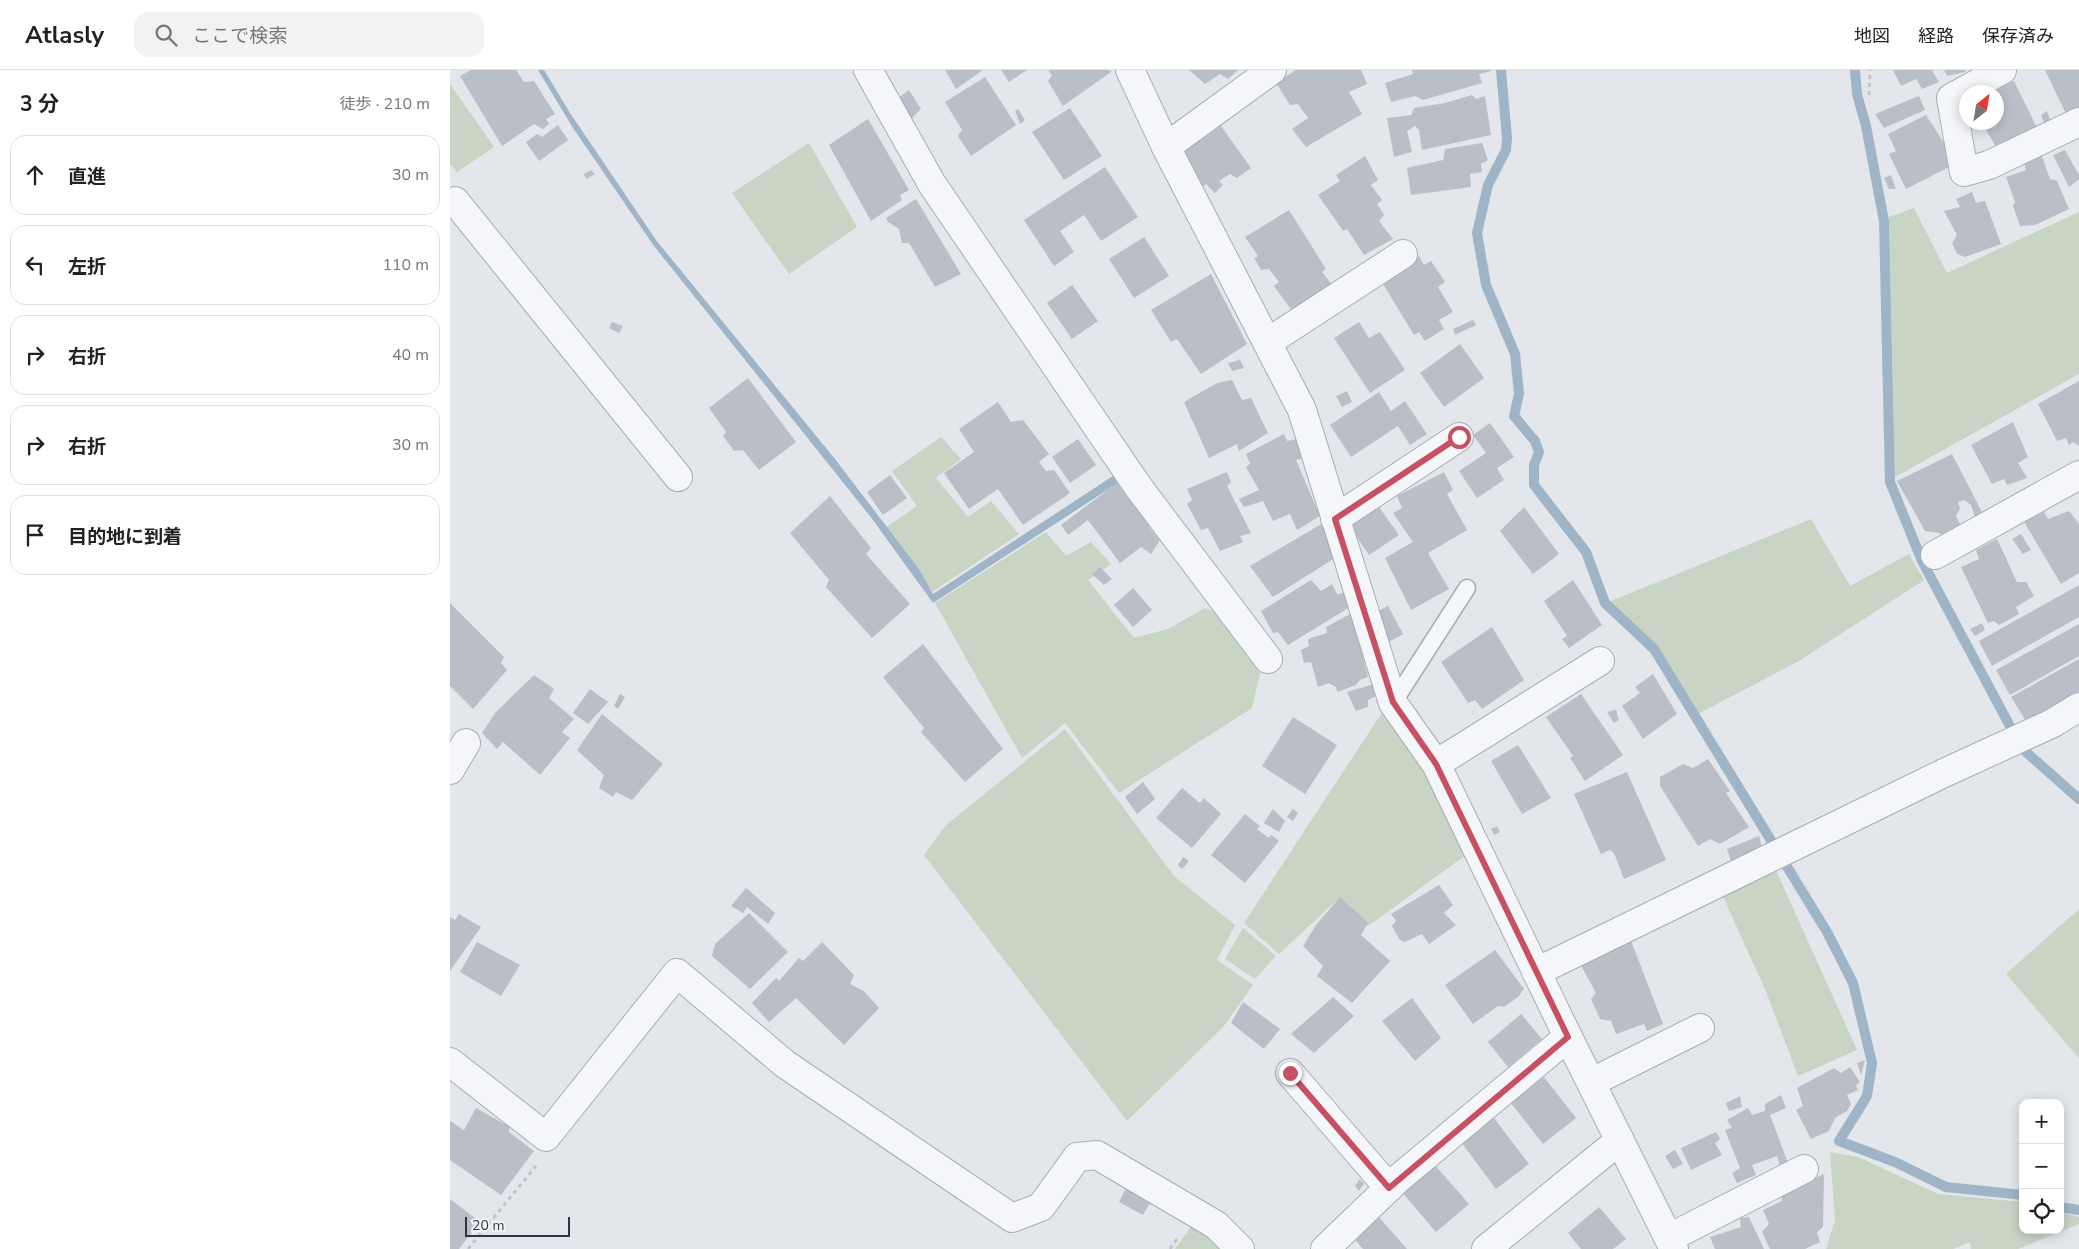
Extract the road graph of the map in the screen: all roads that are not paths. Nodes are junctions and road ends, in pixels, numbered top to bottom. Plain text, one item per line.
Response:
1 (868, 70) edge
2 (1130, 70) edge
3 (1272, 70) edge
4 (2002, 70) edge
5 (2079, 122) edge
6 (1166, 146) junction
7 (452, 195) edge
8 (1403, 254) dead end
9 (1268, 342) junction
10 (1459, 437) dead end
11 (2079, 475) edge
12 (678, 477) dead end
13 (1335, 519) junction
14 (1935, 555) dead end
15 (1467, 588) dead end
16 (1268, 659) dead end
17 (1600, 661) dead end
18 (1393, 702) junction
19 (2079, 708) edge
20 (466, 743) dead end
21 (1436, 764) junction
22 (450, 770) edge
23 (1536, 972) junction
24 (1700, 1028) dead end
25 (1568, 1037) junction
26 (450, 1062) edge
27 (1290, 1073) dead end
28 (1592, 1082) junction
29 (1620, 1140) junction
30 (1804, 1168) dead end
31 (1389, 1188) junction
32 (1671, 1244) edge
33 (1240, 1249) edge
34 (1325, 1249) edge
35 (1486, 1249) edge

1 - 16 street
2 - 6 street
3 - 6 street
4 - 5 street
6 - 9 street
7 - 12 street
8 - 9 street
9 - 13 street
10 - 13 street
11 - 14 street
13 - 18 street
15 - 18 lane
17 - 21 street
18 - 21 street
19 - 23 street
20 - 22 street
21 - 23 street
23 - 25 street
24 - 28 street
25 - 28 street
25 - 31 street
26 - 33 street
27 - 31 street
28 - 29 street
29 - 32 street
29 - 35 street
30 - 32 street
31 - 34 street

